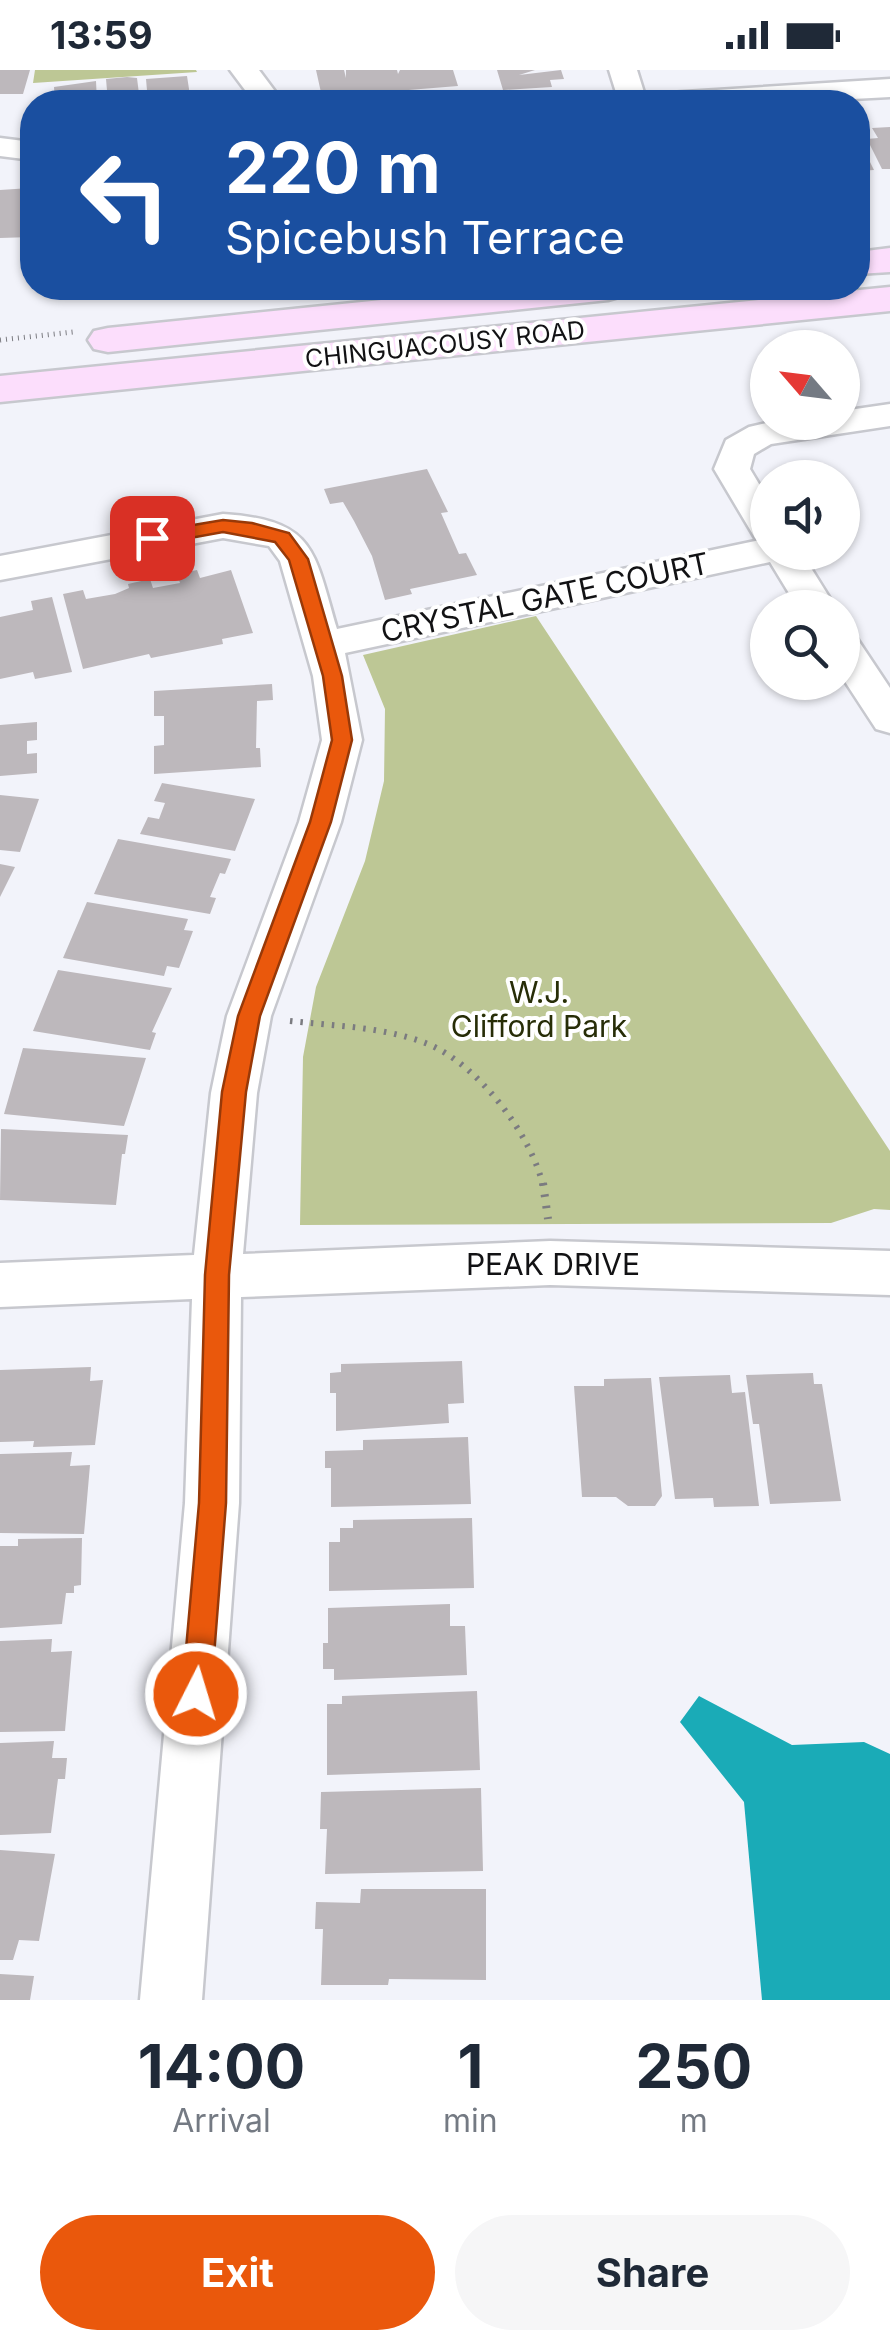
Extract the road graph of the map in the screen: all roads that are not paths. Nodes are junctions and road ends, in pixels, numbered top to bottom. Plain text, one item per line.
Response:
1 (244, 70) edge
2 (890, 88) edge
3 (260, 90) edge
4 (858, 90) edge
5 (890, 298) edge
6 (492, 300) edge
7 (76, 343) dead end
8 (0, 389) edge
9 (890, 415) edge
10 (860, 419) edge
11 (752, 440) edge
12 (750, 500) edge
13 (750, 554) edge
14 (0, 568) edge
15 (323, 645) junction
16 (860, 673) edge
17 (890, 718) edge
18 (890, 1273) edge
19 (217, 1275) junction
20 (0, 1285) edge
21 (171, 2000) edge

1 - 3 street
2 - 4 street
5 - 8 main road, CHINGUACOUSY ROAD
6 - 7 main road, CHINGUACOUSY ROAD
9 - 10 street
11 - 12 street
13 - 15 street, CRYSTAL GATE COURT
14 - 15 street
15 - 19 street
16 - 17 street
18 - 19 street, PEAK DRIVE
19 - 20 street, PEAK DRIVE
19 - 21 street

